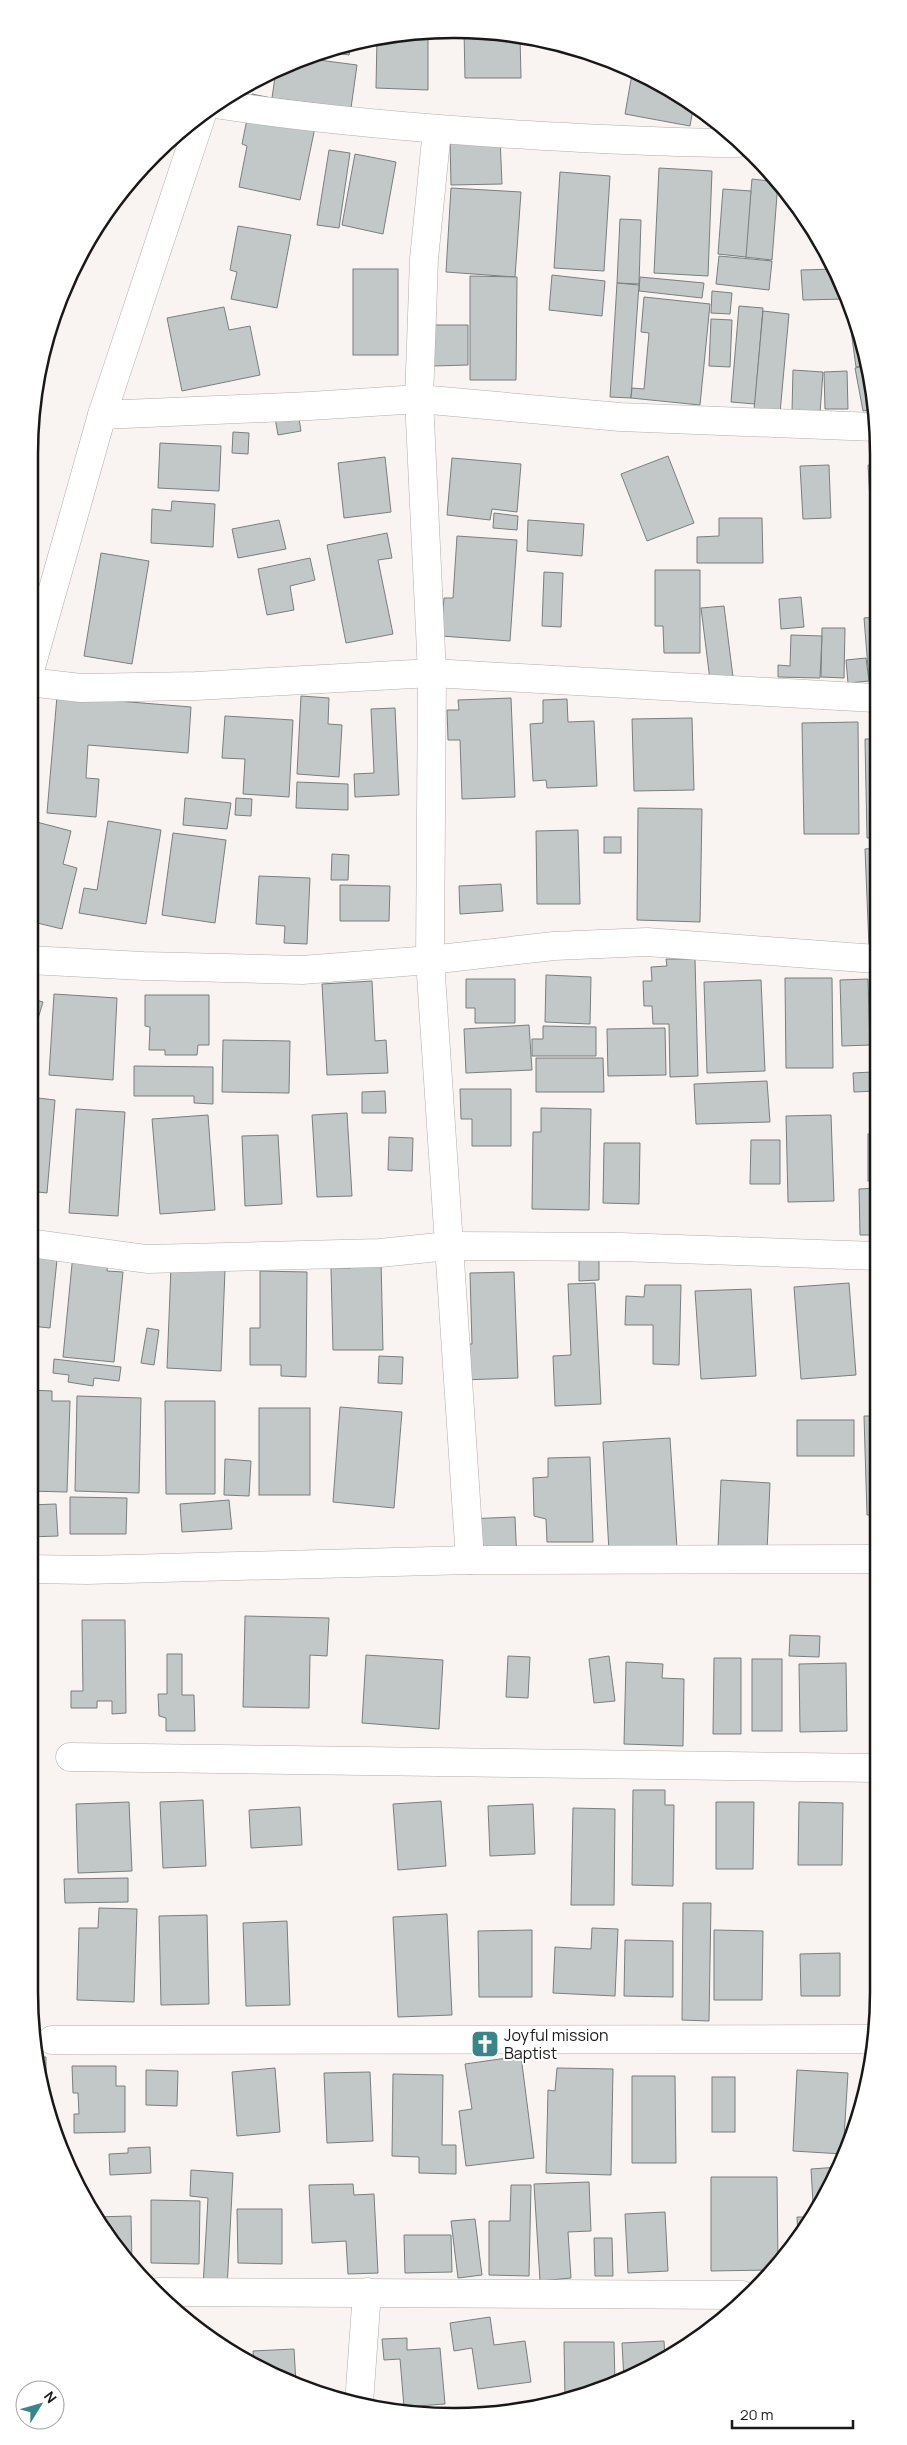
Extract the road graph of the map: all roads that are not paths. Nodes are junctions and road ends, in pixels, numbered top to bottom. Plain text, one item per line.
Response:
1 (226, 106) edge
2 (199, 124) edge
3 (437, 130) junction
4 (730, 143) edge
5 (419, 399) junction
6 (102, 415) junction
7 (869, 427) edge
8 (38, 642) edge
9 (432, 673) junction
10 (38, 683) edge
11 (870, 698) edge
12 (870, 959) edge
13 (38, 960) edge
14 (430, 960) junction
15 (38, 1244) edge
16 (448, 1246) junction
17 (870, 1256) edge
18 (870, 1559) edge
19 (470, 1560) junction
20 (38, 1569) edge
21 (70, 1757) dead end
22 (870, 1768) edge
23 (867, 2039) edge
24 (52, 2040) dead end
25 (166, 2292) edge
26 (367, 2292) junction
27 (738, 2295) edge
28 (360, 2397) edge

1 - 3 street
2 - 6 street
3 - 4 street
3 - 5 street
5 - 6 street
5 - 7 street
5 - 9 street
6 - 8 street
9 - 10 street
9 - 11 street
9 - 14 street
12 - 14 street
13 - 14 street
14 - 16 street
15 - 16 street
16 - 17 street
16 - 19 street
18 - 19 street
19 - 20 street
21 - 22 street
23 - 24 street
25 - 26 street
26 - 27 street
26 - 28 street

